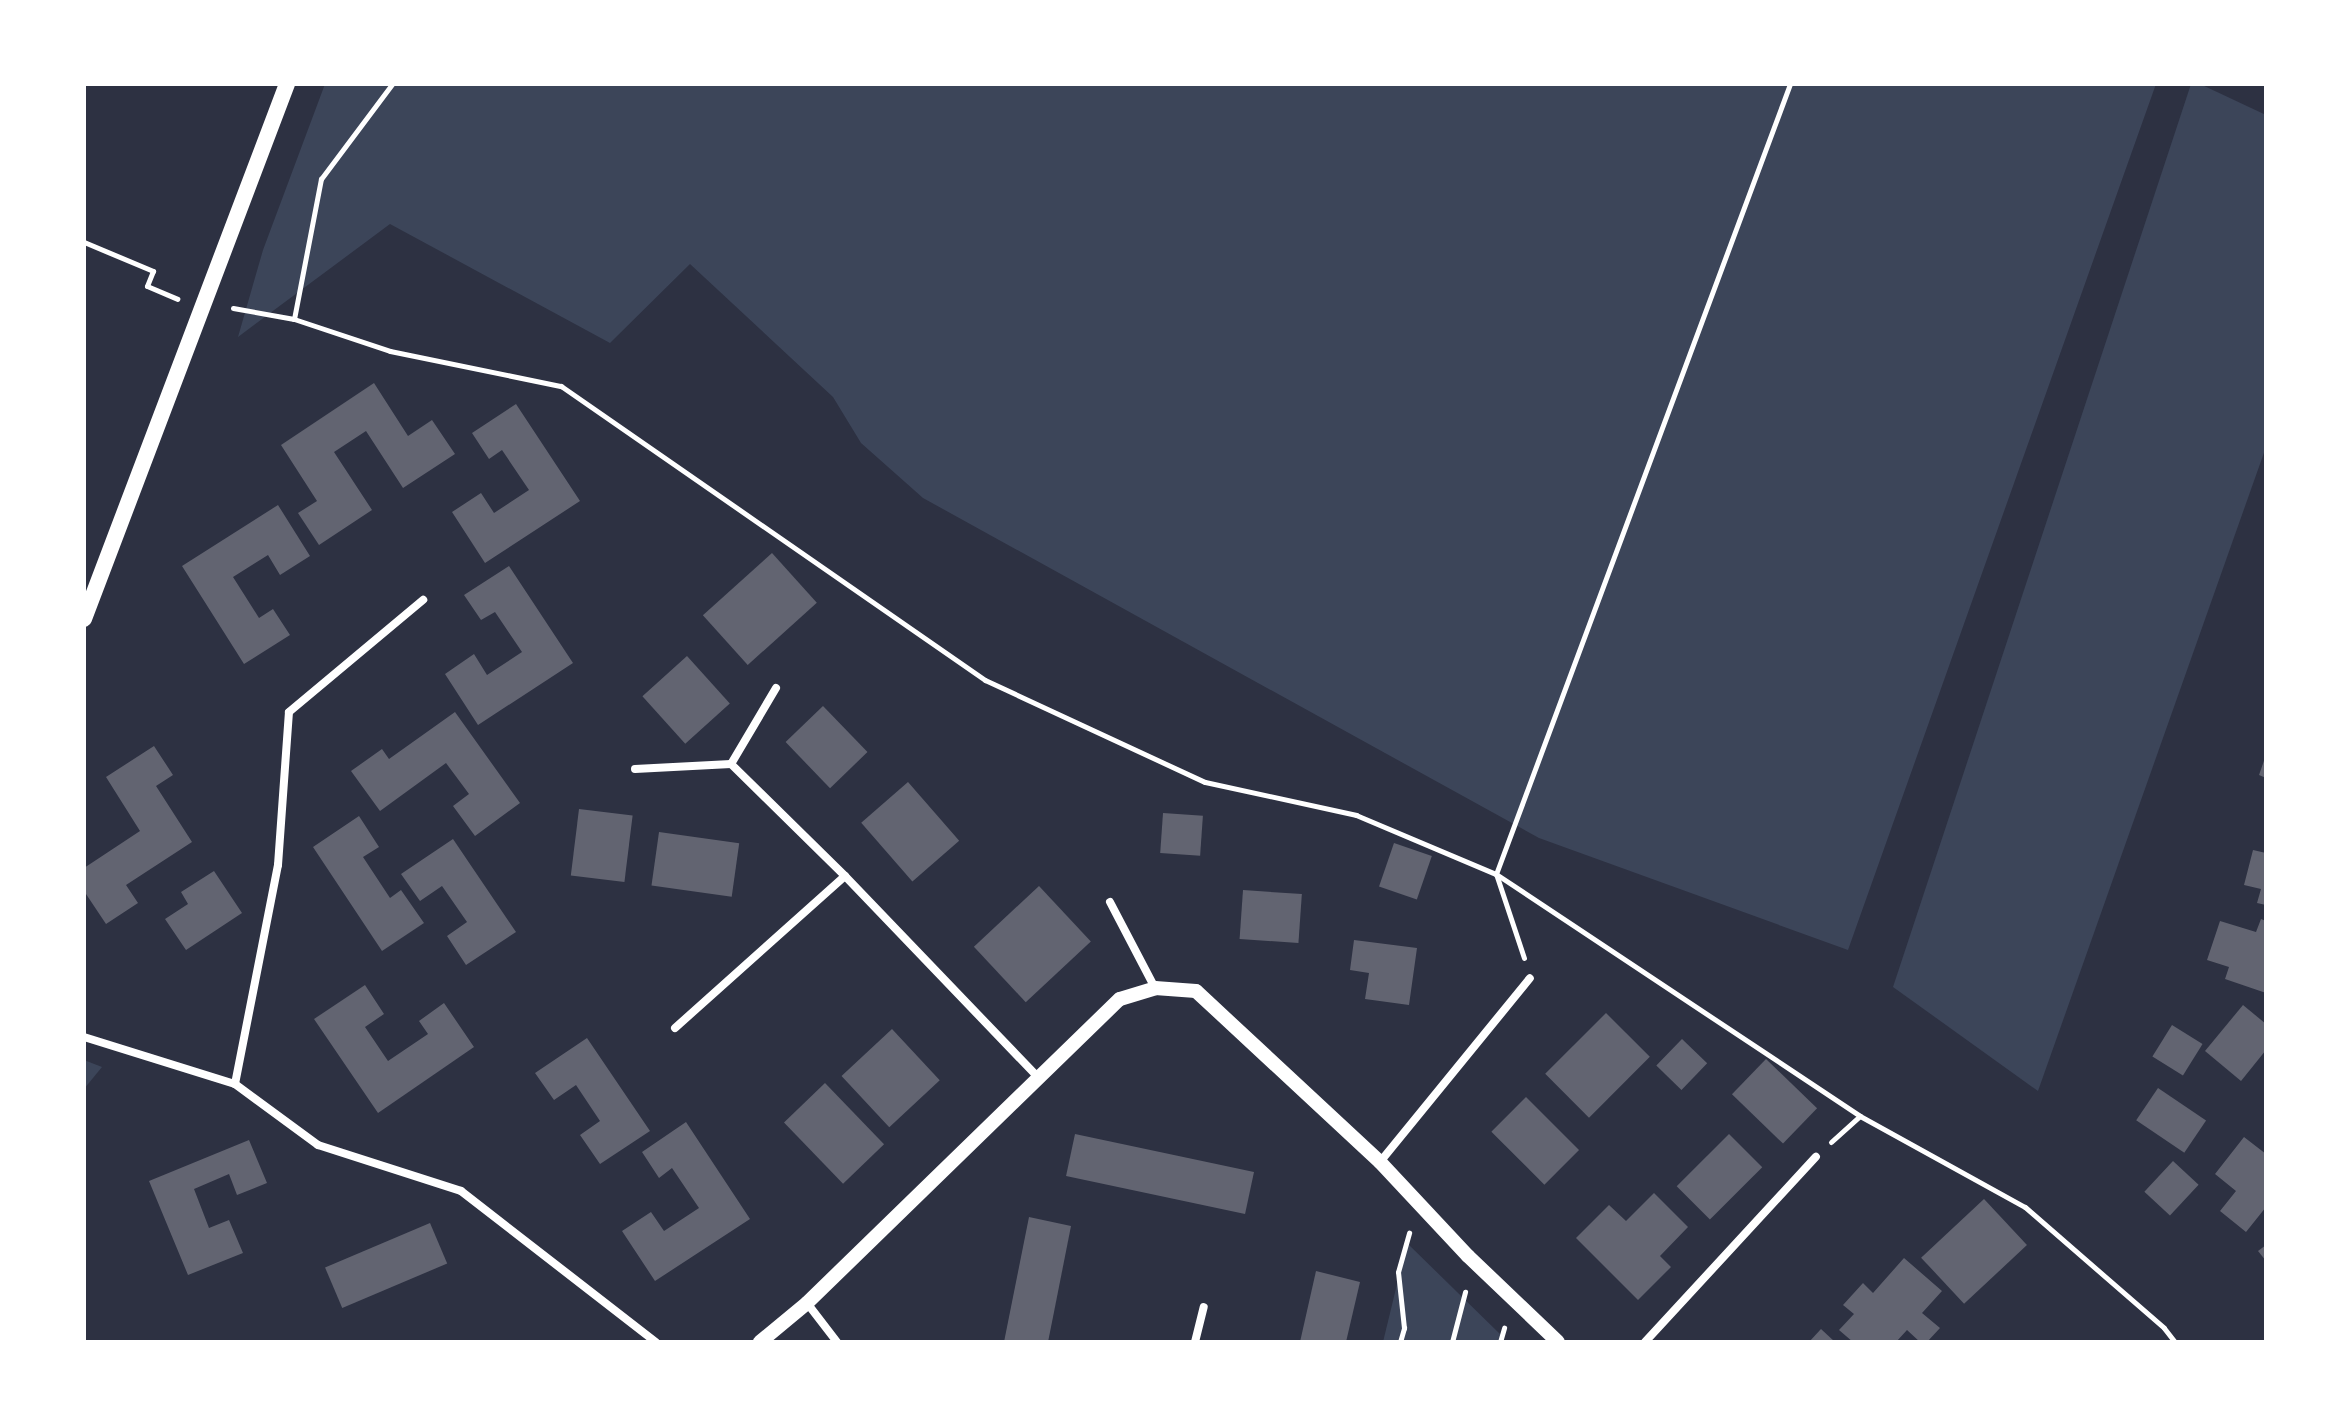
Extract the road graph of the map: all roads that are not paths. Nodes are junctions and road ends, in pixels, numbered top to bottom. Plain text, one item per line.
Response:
1 (287, 84) edge
2 (423, 600) dead end
3 (84, 619) edge
4 (776, 688) dead end
5 (731, 764) junction
6 (635, 769) dead end
7 (845, 876) junction
8 (1110, 902) dead end
9 (1530, 978) road end
10 (1155, 988) junction
11 (675, 1028) dead end
12 (84, 1037) edge
13 (1039, 1078) junction
14 (235, 1084) junction
15 (1816, 1157) road end
16 (1380, 1162) junction
17 (807, 1303) junction
18 (1204, 1307) dead end
19 (656, 1342) edge
20 (760, 1342) edge
21 (837, 1342) edge
22 (1195, 1342) edge
23 (1558, 1342) edge
24 (1645, 1342) edge

1 - 3 main road
2 - 14 street
4 - 5 street
5 - 6 street
5 - 7 street
7 - 11 street
7 - 13 street
8 - 10 street
9 - 16 street
10 - 13 street
10 - 16 street
12 - 14 street
13 - 17 street
14 - 19 street
15 - 24 street
16 - 23 street
17 - 20 street
17 - 21 street
18 - 22 street

